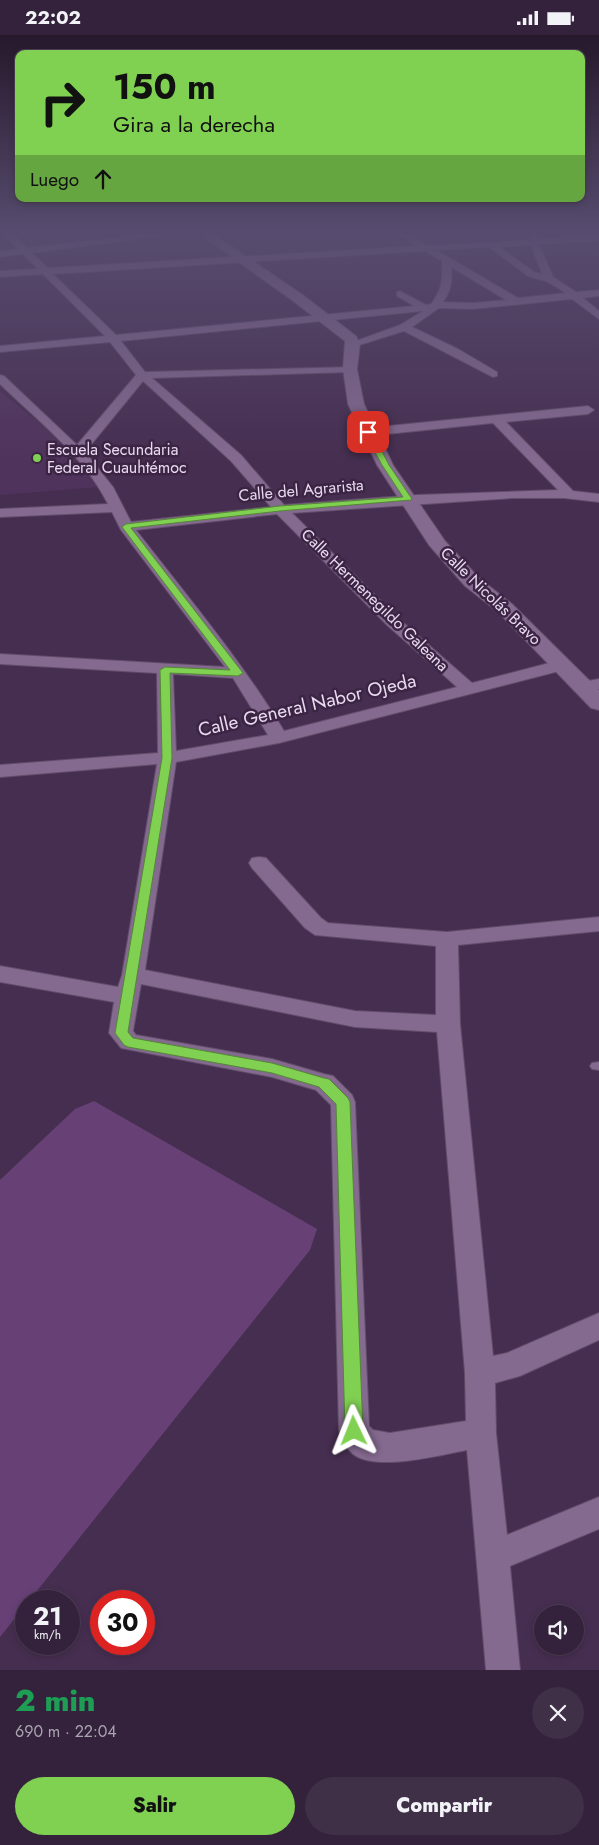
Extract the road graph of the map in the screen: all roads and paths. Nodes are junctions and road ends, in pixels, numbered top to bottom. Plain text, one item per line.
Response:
1 (85, 310) edge
2 (313, 310) edge
3 (401, 310) edge
4 (430, 310) edge
5 (323, 318) junction
6 (404, 327) junction
7 (113, 338) junction
8 (354, 344) junction
9 (0, 349) edge
10 (350, 369) junction
11 (493, 374) dead end
12 (142, 375) junction
13 (0, 378) edge
14 (588, 410) dead end
15 (496, 419) junction
16 (368, 432) junction
17 (78, 452) junction
18 (567, 492) junction
19 (599, 498) edge
20 (408, 499) junction
21 (116, 508) junction
22 (280, 509) junction
23 (0, 513) edge
24 (126, 527) junction
25 (0, 659) edge
26 (561, 665) junction
27 (165, 670) junction
28 (238, 673) junction
29 (591, 686) edge
30 (468, 688) junction
31 (599, 703) edge
32 (279, 738) junction
33 (167, 758) junction
34 (0, 771) edge
35 (259, 863) dead end
36 (599, 924) edge
37 (448, 939) junction
38 (0, 974) edge
39 (130, 985) junction
40 (448, 1024) junction
41 (599, 1326) edge
42 (480, 1373) junction
43 (481, 1433) junction
44 (599, 1513) edge
45 (492, 1557) junction
46 (503, 1670) edge

1 - 7 street, Calle Hermenegildo Galeana
2 - 5 street
3 - 5 street
4 - 6 street
5 - 7 street
5 - 8 street
6 - 8 street
6 - 11 street
7 - 9 street
7 - 12 street, Calle Hermenegildo Galeana
8 - 10 street, Calle Nicolás Bravo
10 - 12 street
10 - 16 street, Calle Nicolás Bravo
12 - 17 street
12 - 22 street, Calle Hermenegildo Galeana
13 - 17 street
14 - 15 street
15 - 16 street
15 - 18 street
16 - 20 street, Calle Nicolás Bravo
17 - 21 street
18 - 19 street, Calle del Agrarista
18 - 20 street, Calle del Agrarista
20 - 22 street, Calle del Agrarista
20 - 26 street, Calle Nicolás Bravo
21 - 23 street
21 - 24 street
22 - 24 street, Calle del Agrarista
22 - 30 street, Calle Hermenegildo Galeana
24 - 28 street
25 - 27 street
26 - 29 street, Calle Nicolás Bravo
26 - 30 street, Calle General Nabor Ojeda
27 - 28 street
27 - 33 street
28 - 32 street
29 - 31 street, Calle Nicolás Bravo
30 - 32 street, Calle General Nabor Ojeda
32 - 33 street, Calle General Nabor Ojeda
33 - 34 street, Calle General Nabor Ojeda
33 - 39 street
35 - 37 street
36 - 37 street
37 - 40 street
38 - 39 street
39 - 40 street
39 - 43 street
40 - 42 street
41 - 42 street
42 - 43 street
43 - 45 street
44 - 45 street
45 - 46 street

